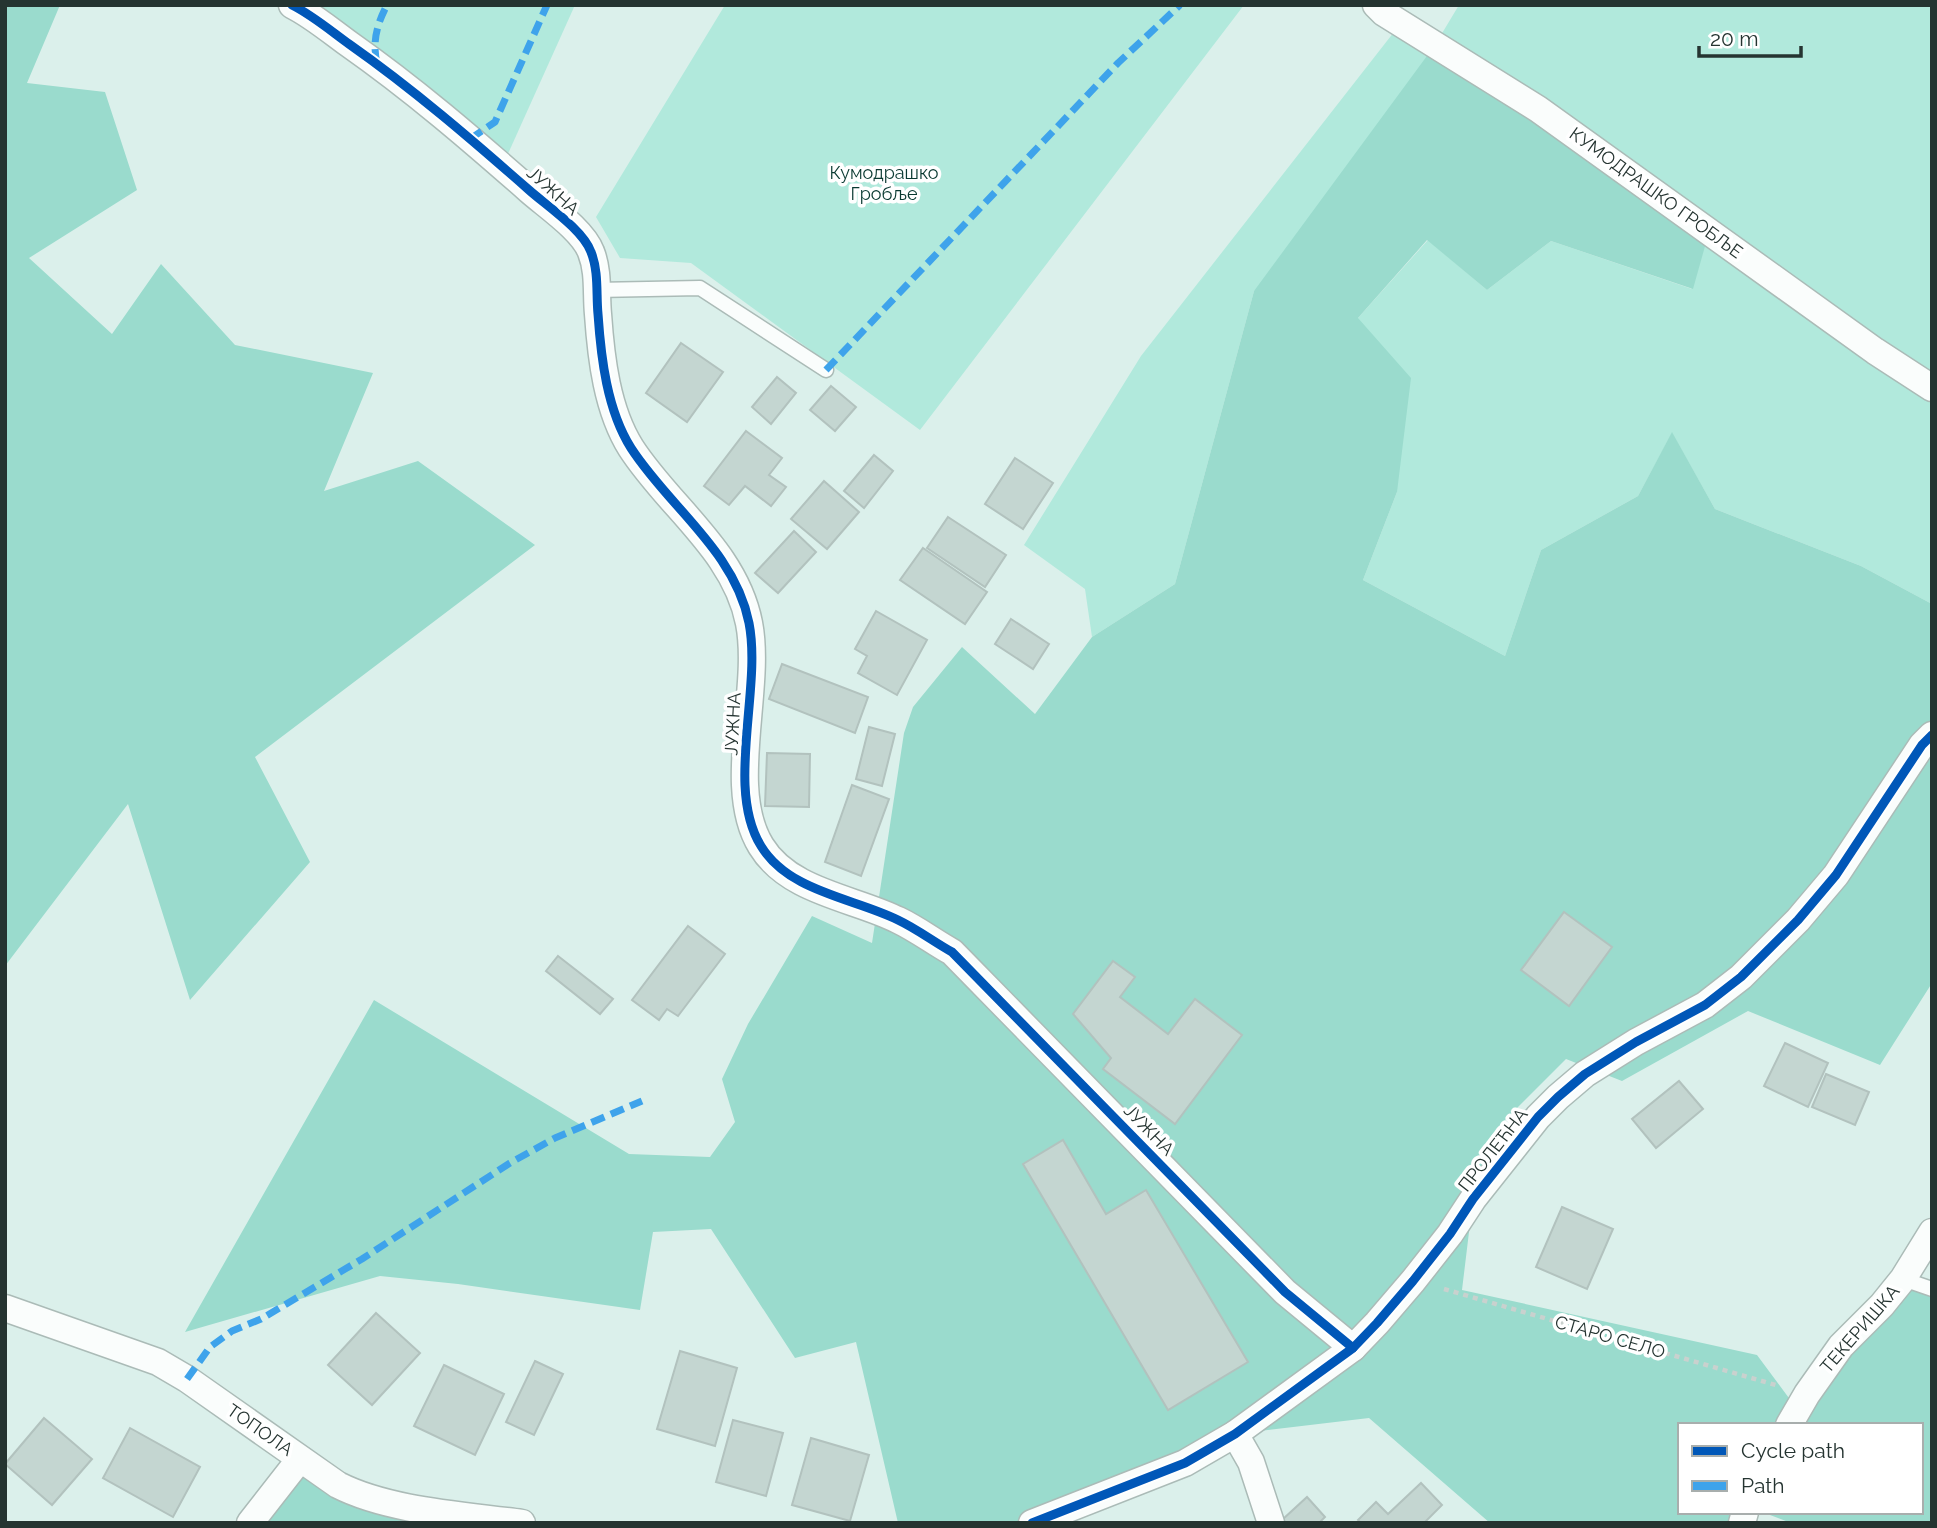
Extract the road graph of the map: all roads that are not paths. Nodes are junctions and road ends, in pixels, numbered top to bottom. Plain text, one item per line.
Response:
1 (292, 5) edge
2 (1376, 5) edge
3 (596, 290) junction
4 (826, 370) dead end
5 (1932, 388) edge
6 (1932, 735) edge
7 (1932, 1232) edge
8 (1903, 1279) junction
9 (1932, 1289) edge
10 (5, 1308) edge
11 (1353, 1348) junction
12 (1790, 1423) edge
13 (1235, 1434) junction
14 (300, 1459) junction
15 (250, 1523) edge
16 (522, 1523) edge
17 (1032, 1523) edge
18 (1271, 1523) edge

1 - 3 street, ЈУЖНА
2 - 5 street, КУМОДРАШКО ГРОБЉЕ
3 - 4 lane
3 - 11 street, ЈУЖНА
6 - 11 street, ПРОЛЕЋНА
7 - 8 street, ТЕКЕРИШКА
8 - 9 lane
8 - 12 street, ТЕКЕРИШКА
10 - 14 street, ТОПОЛА
11 - 13 street, ПРОЛЕЋНА
13 - 17 street, ПРОЛЕЋНА
13 - 18 street
14 - 15 street
14 - 16 street, ТОПОЛА

